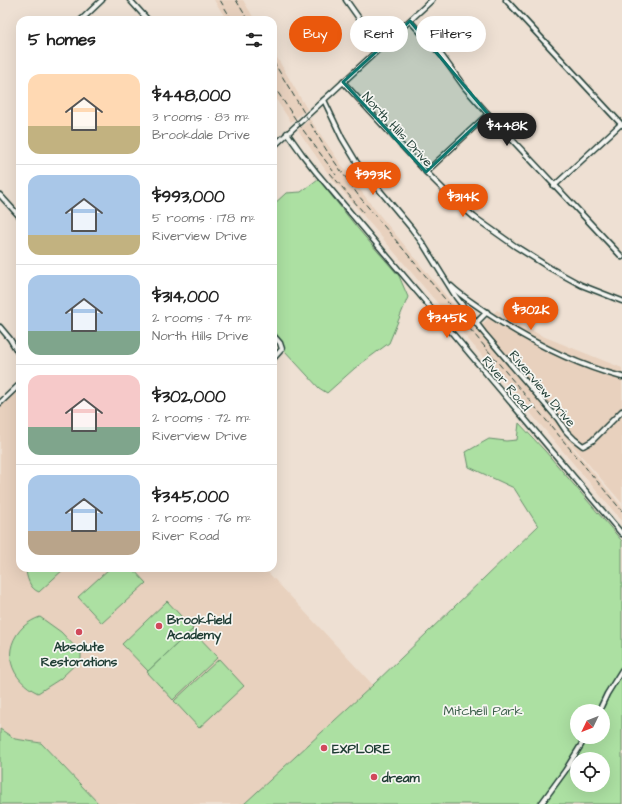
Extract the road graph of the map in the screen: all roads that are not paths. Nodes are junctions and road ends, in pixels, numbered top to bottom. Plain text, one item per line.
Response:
1 (102, 0) edge
2 (130, 0) edge
3 (346, 0) edge
4 (432, 0) edge
5 (506, 0) edge
6 (85, 16) edge
7 (144, 16) edge
8 (357, 16) edge
9 (410, 21) joint
10 (376, 52) edge
11 (343, 82) junction
12 (324, 100) junction
13 (488, 114) junction
14 (622, 125) edge
15 (287, 133) junction
16 (277, 143) edge
17 (426, 172) junction
18 (554, 186) junction
19 (0, 195) edge
20 (16, 213) edge
21 (622, 257) edge
22 (444, 279) junction
23 (622, 301) edge
24 (487, 312) junction
25 (476, 323) junction
26 (0, 327) edge
27 (277, 340) edge
28 (16, 349) edge
29 (277, 355) edge
30 (622, 377) edge
31 (16, 388) edge
32 (0, 403) edge
33 (622, 411) edge
34 (622, 534) edge
35 (622, 670) edge
36 (602, 704) edge
37 (582, 744) edge
38 (541, 804) edge

1 - 6 street
2 - 7 street
3 - 8 street
4 - 9 street
5 - 14 street
9 - 13 street
10 - 11 street
11 - 12 street
11 - 17 street, North Hills Drive
12 - 15 street
12 - 22 street, Riverview Drive
13 - 17 street
13 - 18 street
14 - 18 street
15 - 16 street
15 - 34 street, River Road
17 - 23 street, North Hills Drive
18 - 21 street
19 - 20 street
22 - 24 street, Riverview Drive
22 - 25 street, Riverview Drive
24 - 25 street
24 - 30 street, Riverview Drive
25 - 33 street, Riverview Drive
26 - 28 street
27 - 29 street
31 - 32 street
35 - 36 street
37 - 38 street

